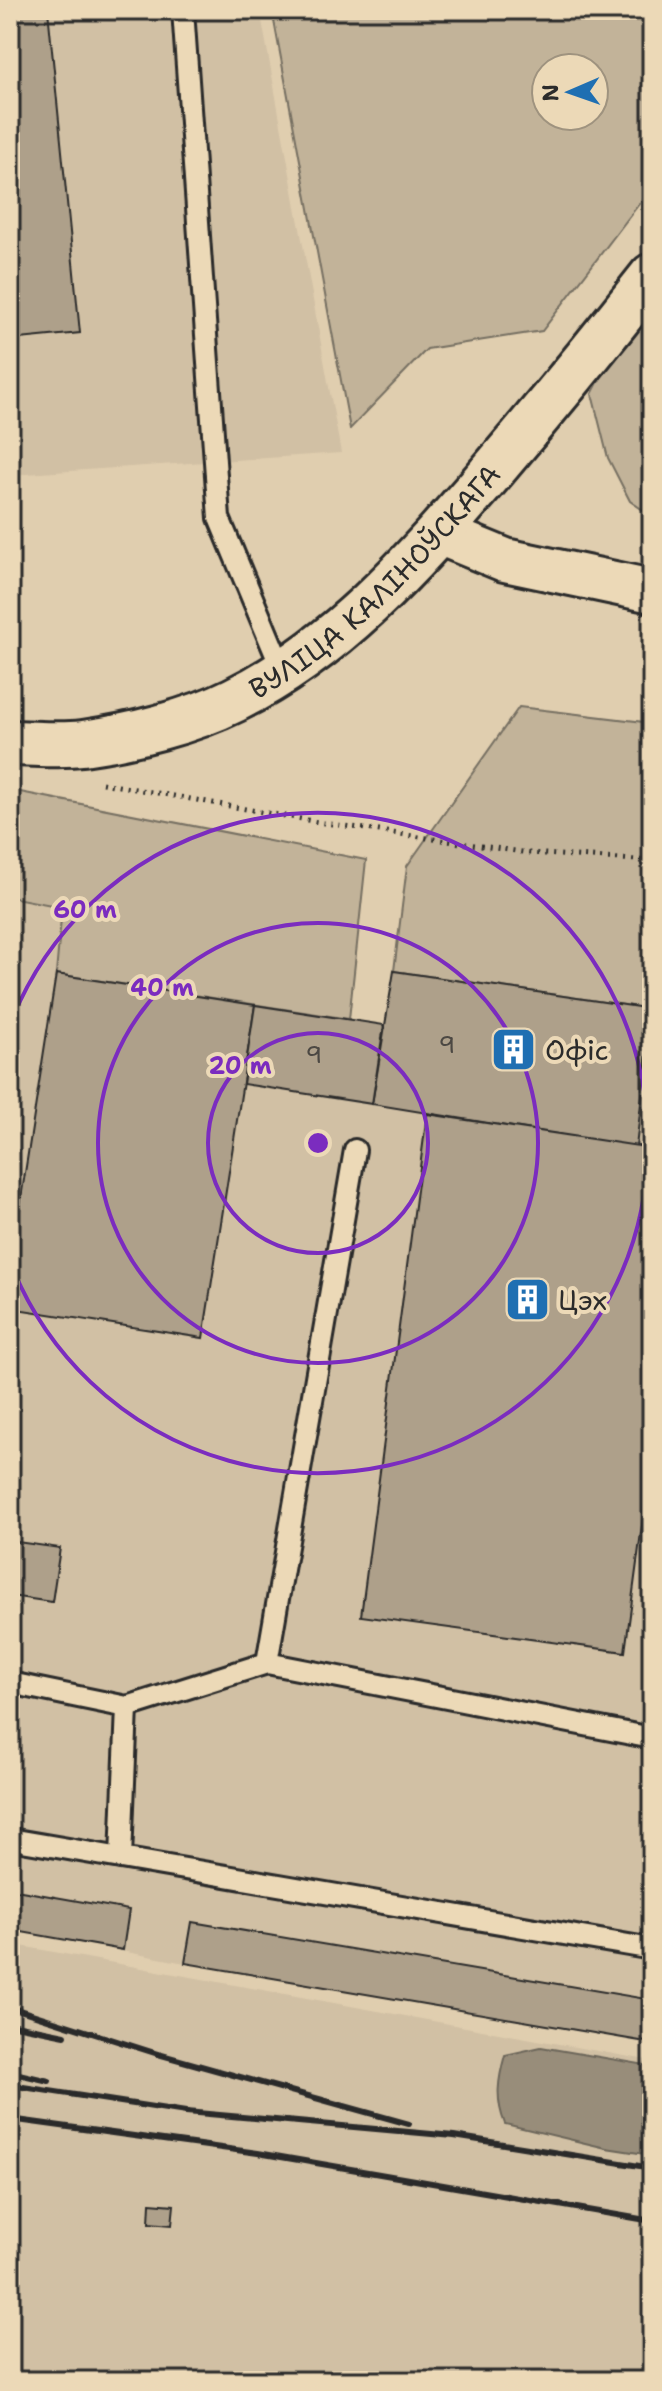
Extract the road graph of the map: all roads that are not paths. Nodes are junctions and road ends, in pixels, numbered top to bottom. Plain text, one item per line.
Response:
1 (183, 10) edge
2 (652, 276) edge
3 (439, 533) junction
4 (652, 591) edge
5 (283, 672) junction
6 (10, 743) edge
7 (355, 1150) dead end
8 (267, 1663) junction
9 (10, 1683) edge
10 (127, 1707) junction
11 (652, 1738) edge
12 (10, 1839) edge
13 (121, 1858) junction
14 (652, 1949) edge

1 - 5 lane
2 - 3 street, ВУЛІЦА КАЛІНОЎСКАГА
3 - 4 street
3 - 5 street, ВУЛІЦА КАЛІНОЎСКАГА
5 - 6 street, ВУЛІЦА КАЛІНОЎСКАГА
7 - 8 lane
8 - 10 lane
8 - 11 lane
9 - 10 lane
10 - 13 lane
12 - 13 lane
13 - 14 lane

